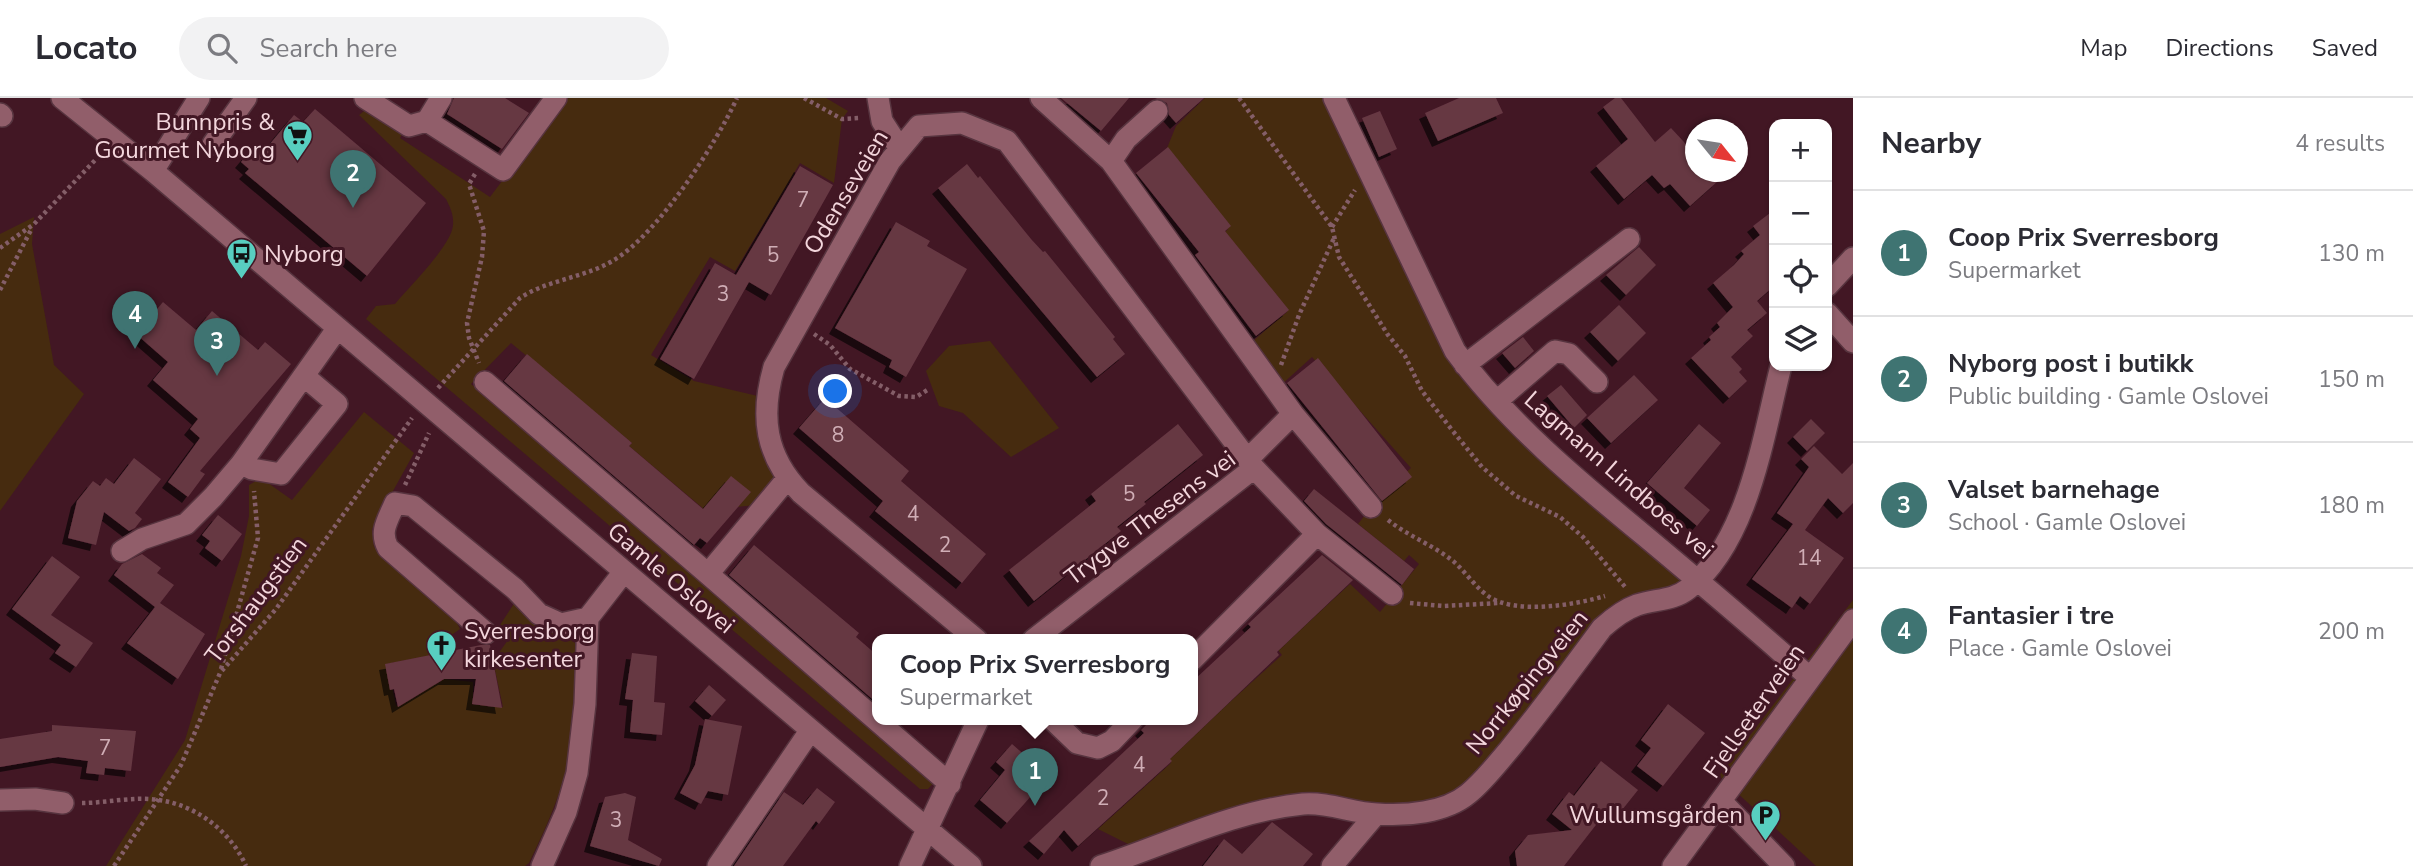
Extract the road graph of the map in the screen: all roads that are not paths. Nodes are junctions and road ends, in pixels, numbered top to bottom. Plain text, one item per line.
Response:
1 (62, 98) edge
2 (199, 98) edge
3 (246, 98) edge
4 (365, 98) edge
5 (441, 98) edge
6 (556, 98) edge
7 (1041, 98) edge
8 (1334, 98) edge
9 (879, 104) edge
10 (1157, 111) dead end
11 (427, 121) junction
12 (213, 144) dead end
13 (900, 149) junction
14 (1111, 161) junction
15 (153, 171) junction
16 (1629, 239) dead end
17 (1853, 258) edge
18 (1832, 281) edge
19 (1832, 319) edge
20 (337, 329) junction
21 (1853, 342) edge
22 (1465, 365) junction
23 (1780, 371) edge
24 (304, 376) junction
25 (485, 382) dead end
26 (1597, 382) dead end
27 (1497, 401) junction
28 (1293, 414) junction
29 (1251, 463) junction
30 (247, 467) junction
31 (787, 479) junction
32 (1371, 507) road end
33 (1317, 534) junction
34 (122, 551) dead end
35 (623, 573) junction
36 (708, 574) junction
37 (1698, 580) junction
38 (1392, 594) road end
39 (588, 618) junction
40 (1853, 620) edge
41 (486, 633) dead end
42 (969, 634) edge
43 (1040, 634) edge
44 (1198, 654) edge
45 (1809, 677) junction
46 (872, 716) edge
47 (882, 725) edge
48 (976, 725) edge
49 (1059, 725) edge
50 (1127, 725) edge
51 (810, 731) junction
52 (950, 784) junction
53 (0, 800) edge
54 (1722, 802) junction
55 (63, 803) road end
56 (1376, 814) junction
57 (928, 831) junction
58 (1155, 858) edge
59 (542, 866) edge
60 (718, 866) edge
61 (909, 866) edge
62 (971, 866) edge
63 (1101, 866) edge
64 (1332, 866) edge
65 (1673, 866) edge
66 (1784, 866) edge

1 - 15 street, Gamle Oslovei
2 - 15 street
3 - 12 street
4 - 11 street
5 - 11 street
6 - 11 street
7 - 14 street
8 - 22 street, Lagmann Lindboes vei
9 - 13 street
10 - 14 street
13 - 29 street, Odenseveien
13 - 31 street, Odenseveien
14 - 28 street
15 - 20 street, Gamle Oslovei
16 - 22 street
17 - 18 street
19 - 21 street
20 - 24 street
20 - 35 street, Gamle Oslovei
22 - 27 street, Lagmann Lindboes vei
23 - 37 street, Norrkøpingveien
24 - 30 street
24 - 30 street
25 - 36 street
26 - 27 street
27 - 37 street, Lagmann Lindboes vei
28 - 29 street
28 - 32 street
29 - 33 street, Trygve Thesens vei
29 - 43 street, Trygve Thesens vei
30 - 34 street
31 - 36 street
31 - 42 street, Odenseveien
33 - 38 street, Trygve Thesens vei
33 - 44 street
35 - 39 street
35 - 51 street, Gamle Oslovei
36 - 46 street
37 - 45 street, Lagmann Lindboes vei
37 - 56 street, Norrkøpingveien
39 - 41 street
39 - 59 street
40 - 45 street, Fjellseterveien
45 - 54 street, Fjellseterveien
47 - 52 street
48 - 52 street
49 - 50 street
51 - 57 street, Gamle Oslovei
51 - 60 street
52 - 57 street
53 - 55 street
54 - 65 street, Fjellseterveien
54 - 66 street
56 - 58 street, Norrkøpingveien
56 - 64 street
57 - 61 street
57 - 62 street, Gamle Oslovei
58 - 63 street, Norrkøpingveien

